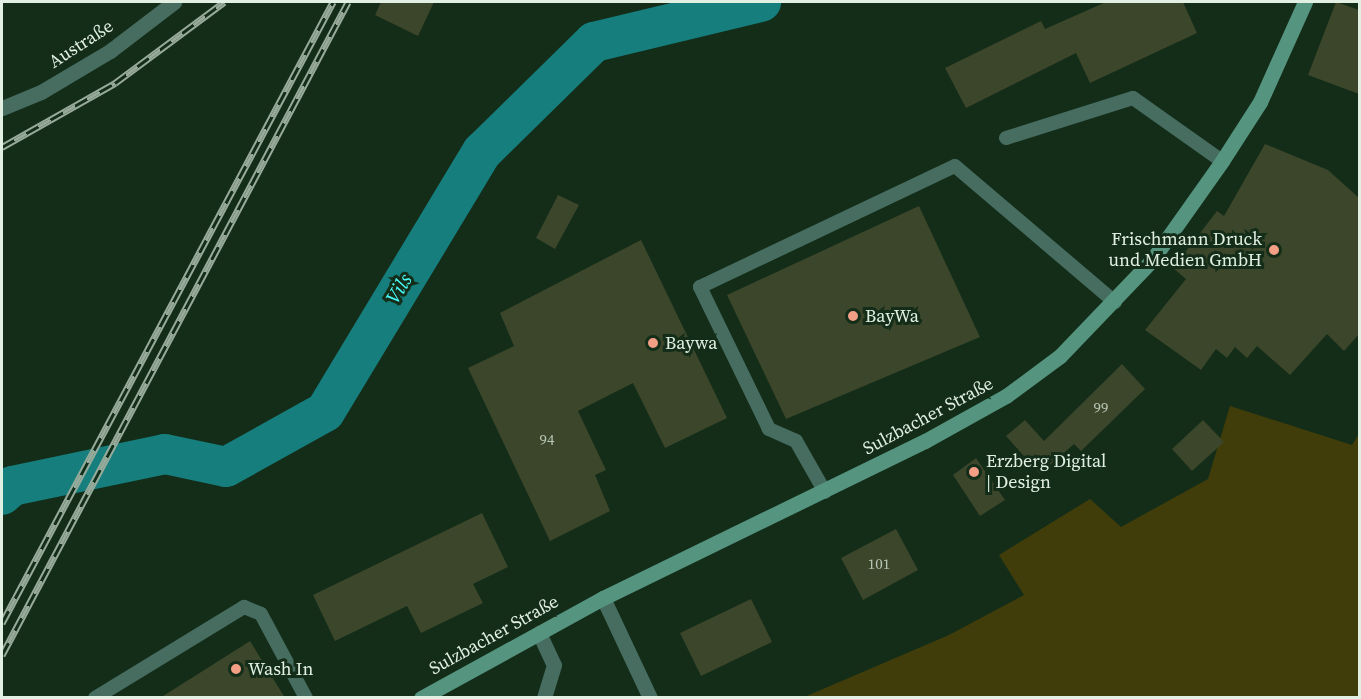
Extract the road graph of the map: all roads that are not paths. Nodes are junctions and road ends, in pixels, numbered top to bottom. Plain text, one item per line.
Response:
1 (174, 2) edge
2 (1305, 2) edge
3 (2, 108) edge
4 (1006, 138) dead end
5 (1222, 161) junction
6 (1115, 302) junction
7 (825, 492) junction
8 (603, 598) junction
9 (539, 633) junction
10 (95, 698) edge
11 (306, 698) edge
12 (421, 698) edge
13 (543, 698) edge
14 (650, 698) edge

1 - 3 street, Austraße
2 - 5 main road, Sulzbacher Straße
4 - 5 lane
5 - 6 main road, Sulzbacher Straße
6 - 7 main road, Sulzbacher Straße
6 - 7 lane
7 - 8 main road, Sulzbacher Straße
8 - 9 main road, Sulzbacher Straße
8 - 14 street
9 - 12 main road, Sulzbacher Straße
9 - 13 street
10 - 11 lane

